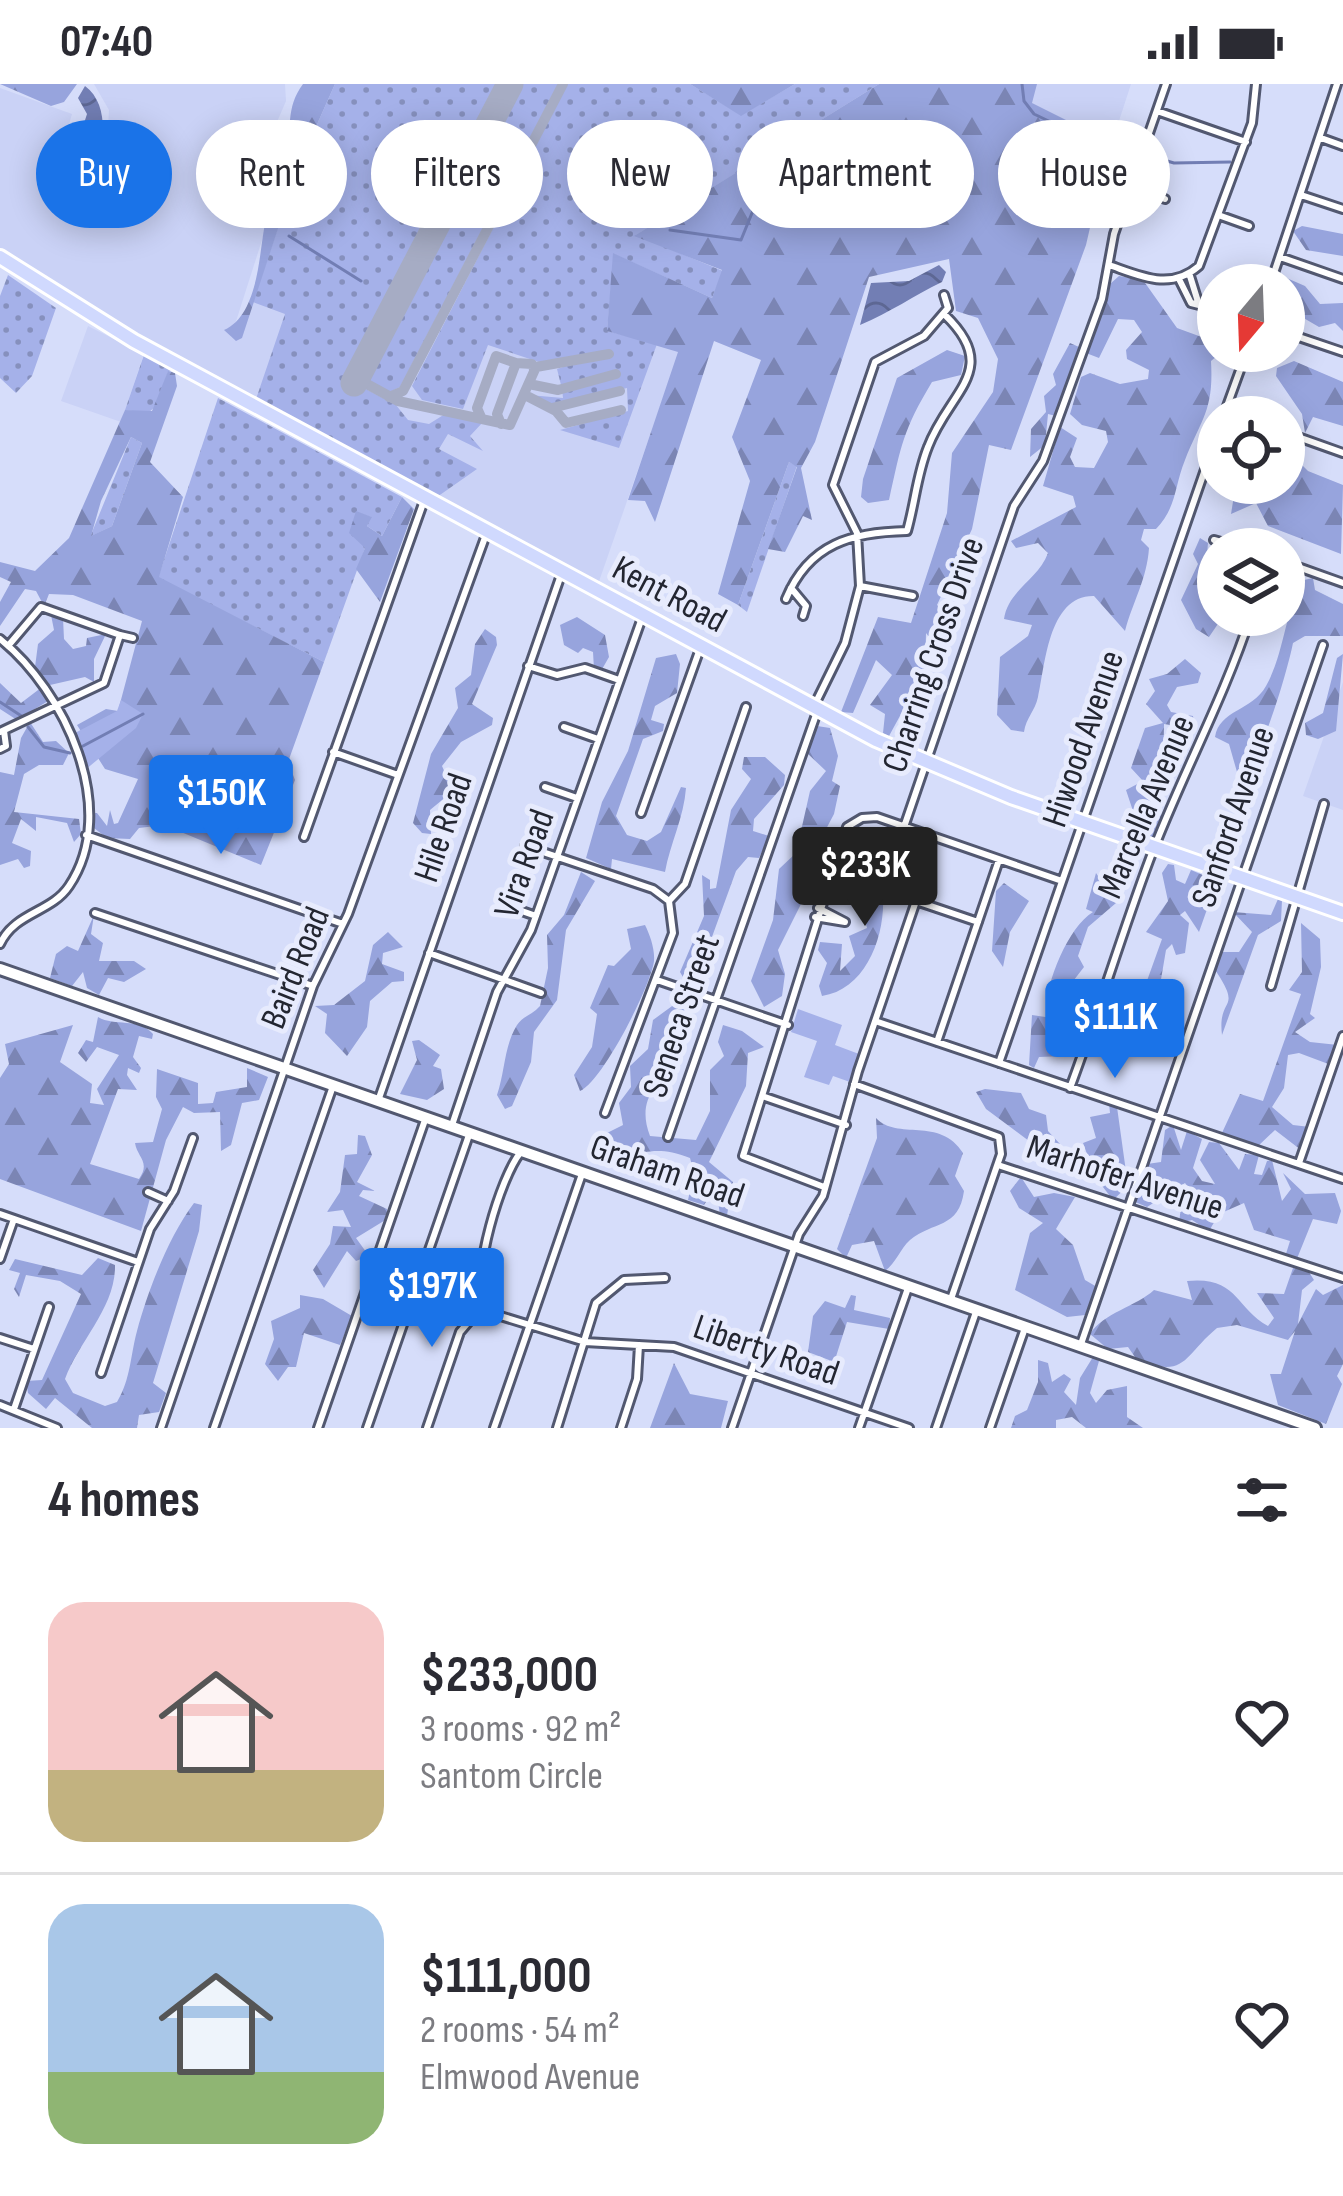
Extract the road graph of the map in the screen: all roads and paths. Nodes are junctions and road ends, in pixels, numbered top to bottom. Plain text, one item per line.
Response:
1 (1166, 84) edge
2 (1256, 84) edge
3 (1337, 84) edge
4 (1156, 111) junction
5 (1153, 120) edge
6 (1321, 138) junction
7 (1246, 142) junction
8 (1343, 146) edge
9 (1301, 195) junction
10 (1343, 209) edge
11 (1221, 216) junction
12 (1250, 226) dead end
13 (1119, 228) edge
14 (0, 257) edge
15 (1280, 257) junction
16 (1278, 264) edge
17 (1109, 265) junction
18 (1189, 274) junction
19 (1179, 279) junction
20 (1343, 279) edge
21 (944, 295) dead end
22 (944, 314) junction
23 (1305, 339) edge
24 (1343, 352) edge
25 (1305, 439) edge
26 (1343, 453) edge
27 (1197, 494) edge
28 (425, 498) junction
29 (488, 532) junction
30 (857, 533) junction
31 (1305, 569) edge
32 (562, 572) junction
33 (1343, 583) edge
34 (860, 586) junction
35 (791, 588) junction
36 (913, 596) dead end
37 (786, 599) dead end
38 (643, 615) junction
39 (803, 616) dead end
40 (120, 634) junction
41 (1244, 636) edge
42 (133, 638) dead end
43 (0, 639) edge
44 (1322, 645) dead end
45 (8, 646) junction
46 (700, 646) junction
47 (528, 666) junction
48 (619, 680) junction
49 (56, 706) junction
50 (746, 707) dead end
51 (817, 709) junction
52 (565, 727) dead end
53 (2, 732) edge
54 (598, 739) junction
55 (0, 749) edge
56 (333, 752) junction
57 (926, 762) junction
58 (398, 775) junction
59 (545, 787) dead end
60 (578, 798) junction
61 (1324, 804) dead end
62 (641, 813) dead end
63 (1084, 822) junction
64 (904, 826) junction
65 (86, 835) junction
66 (304, 837) dead end
67 (525, 846) dead end
68 (1156, 848) junction
69 (557, 856) junction
70 (999, 860) junction
71 (1242, 878) junction
72 (1061, 881) junction
73 (1297, 897) junction
74 (916, 901) junction
75 (669, 902) junction
76 (506, 905) dead end
77 (95, 913) dead end
78 (1343, 913) edge
79 (536, 916) junction
80 (978, 922) junction
81 (344, 924) junction
82 (0, 944) edge
83 (429, 953) junction
84 (0, 969) edge
85 (502, 980) junction
86 (657, 980) junction
87 (313, 986) junction
88 (1271, 986) dead end
89 (541, 993) dead end
90 (716, 1001) junction
91 (875, 1021) junction
92 (788, 1025) junction
93 (1343, 1036) edge
94 (937, 1042) junction
95 (999, 1063) junction
96 (285, 1069) junction
97 (854, 1084) junction
98 (333, 1086) junction
99 (1070, 1088) junction
100 (764, 1096) junction
101 (378, 1102) junction
102 (605, 1113) dead end
103 (1159, 1118) junction
104 (425, 1119) junction
105 (846, 1125) junction
106 (451, 1128) junction
107 (469, 1135) junction
108 (668, 1137) dead end
109 (193, 1138) dead end
110 (520, 1152) junction
111 (1299, 1164) junction
112 (998, 1165) junction
113 (582, 1174) junction
114 (1343, 1179) edge
115 (826, 1187) junction
116 (148, 1192) dead end
117 (168, 1201) junction
118 (1128, 1208) junction
119 (0, 1214) edge
120 (14, 1219) junction
121 (794, 1248) junction
122 (0, 1259) edge
123 (139, 1262) junction
124 (1343, 1278) edge
125 (665, 1279) dead end
126 (908, 1288) junction
127 (952, 1298) junction
128 (483, 1305) junction
129 (49, 1306) dead end
130 (976, 1312) junction
131 (529, 1327) junction
132 (1025, 1328) junction
133 (0, 1338) edge
134 (585, 1342) junction
135 (639, 1346) junction
136 (1080, 1347) junction
137 (34, 1349) junction
138 (101, 1373) dead end
139 (751, 1374) junction
140 (0, 1405) edge
141 (14, 1409) junction
142 (864, 1412) junction
143 (57, 1428) edge
144 (161, 1428) edge
145 (214, 1428) edge
146 (318, 1428) edge
147 (367, 1428) edge
148 (427, 1428) edge
149 (494, 1428) edge
150 (557, 1428) edge
151 (621, 1428) edge
152 (732, 1428) edge
153 (859, 1428) edge
154 (910, 1428) edge
155 (936, 1428) edge
156 (990, 1428) edge
157 (1315, 1428) edge

1 - 4 street, Charring Cross Drive
2 - 7 street
3 - 6 street
4 - 5 street, Charring Cross Drive
4 - 7 street
6 - 8 street
6 - 9 street
7 - 11 street
9 - 10 street
9 - 15 street
11 - 12 street
11 - 18 street
13 - 17 street, Charring Cross Drive
14 - 28 main road, Kent Road
15 - 16 street
15 - 20 street
17 - 19 street
17 - 57 street, Charring Cross Drive
18 - 19 street
18 - 19 street
21 - 22 street
22 - 30 street
22 - 30 street
23 - 24 street
25 - 26 street
27 - 63 street, Hiwood Avenue
28 - 29 main road, Kent Road
28 - 56 street
29 - 32 main road, Kent Road
29 - 58 street, Baird Road
30 - 34 street
30 - 35 street
31 - 33 street
32 - 38 main road, Kent Road
32 - 47 street, Hile Road
34 - 36 street
34 - 51 street, Seneca Street
35 - 37 street
35 - 39 street
38 - 46 main road, Kent Road
38 - 48 street, Vira Road
40 - 42 street
40 - 45 street
40 - 49 street
41 - 68 street, Marcella Avenue
43 - 45 street
44 - 71 street, Sanford Avenue
45 - 49 street
46 - 51 main road, Kent Road
46 - 62 street
47 - 48 street
47 - 83 street, Hile Road
48 - 54 street, Vira Road
49 - 53 street
49 - 65 street
50 - 75 street
51 - 57 main road, Kent Road
51 - 90 street, Seneca Street
52 - 54 street
53 - 55 street
54 - 60 street, Vira Road
56 - 58 street
56 - 66 street
57 - 63 main road, Kent Road
57 - 64 street, Charring Cross Drive
58 - 81 street, Baird Road
59 - 60 street
60 - 69 street, Vira Road
61 - 73 street
63 - 68 main road, Kent Road
63 - 72 street, Hiwood Avenue
64 - 70 street
64 - 74 street, Charring Cross Drive
64 - 92 street
65 - 81 street
65 - 82 street
67 - 69 street
68 - 71 main road, Kent Road
68 - 99 street, Marcella Avenue
69 - 75 street
69 - 79 street, Vira Road
70 - 72 street
70 - 80 street
71 - 73 main road, Kent Road
71 - 103 street, Sanford Avenue
72 - 95 street, Hiwood Avenue
73 - 78 main road, Kent Road
73 - 88 street
74 - 80 street
74 - 91 street, Charring Cross Drive
75 - 86 street
76 - 79 street
77 - 87 street
79 - 85 street, Vira Road
80 - 94 street
81 - 87 street, Baird Road
83 - 85 street
83 - 101 street, Hile Road
84 - 96 main road, Graham Road
85 - 89 street
85 - 106 street, Vira Road
86 - 90 street
86 - 102 street
87 - 96 street, Baird Road
90 - 92 street
90 - 108 street, Seneca Street
91 - 94 street
91 - 97 street, Charring Cross Drive
92 - 100 street
93 - 111 street
94 - 95 street
95 - 99 street
96 - 98 main road, Graham Road
96 - 144 street, Baird Road
97 - 105 street, Charring Cross Drive
97 - 112 street, Marhofer Avenue
98 - 101 main road, Graham Road
98 - 145 street
99 - 103 street
100 - 105 street
100 - 115 street
101 - 104 main road, Graham Road
103 - 111 street
103 - 118 street, Sanford Avenue
104 - 106 main road, Graham Road
104 - 146 street
105 - 115 street, Charring Cross Drive
106 - 107 main road, Graham Road
107 - 110 main road, Graham Road
107 - 147 street
109 - 117 street
110 - 113 main road, Graham Road
110 - 128 street
111 - 114 street
112 - 118 street, Marhofer Avenue
112 - 127 street
113 - 121 main road, Graham Road
113 - 131 street
115 - 121 street, Charring Cross Drive
116 - 117 street
117 - 123 street
118 - 124 street, Marhofer Avenue
118 - 136 street, Sanford Avenue
119 - 120 street
120 - 122 street
120 - 123 street
121 - 126 main road, Graham Road
121 - 139 street, Charring Cross Drive
123 - 138 street
125 - 134 street
126 - 127 main road, Graham Road
126 - 142 street
127 - 130 main road, Graham Road
128 - 131 street, Liberty Road
128 - 148 street
129 - 137 street
130 - 132 main road, Graham Road
130 - 155 street
131 - 134 street, Liberty Road
131 - 149 street
132 - 136 main road, Graham Road
132 - 156 street
133 - 137 street
134 - 135 street, Liberty Road
134 - 150 street
135 - 139 street, Liberty Road
135 - 151 street
136 - 157 main road, Graham Road
137 - 141 street
139 - 142 street, Liberty Road
139 - 152 street, Charring Cross Drive
140 - 141 street
141 - 143 street
142 - 153 street
142 - 154 street, Liberty Road

